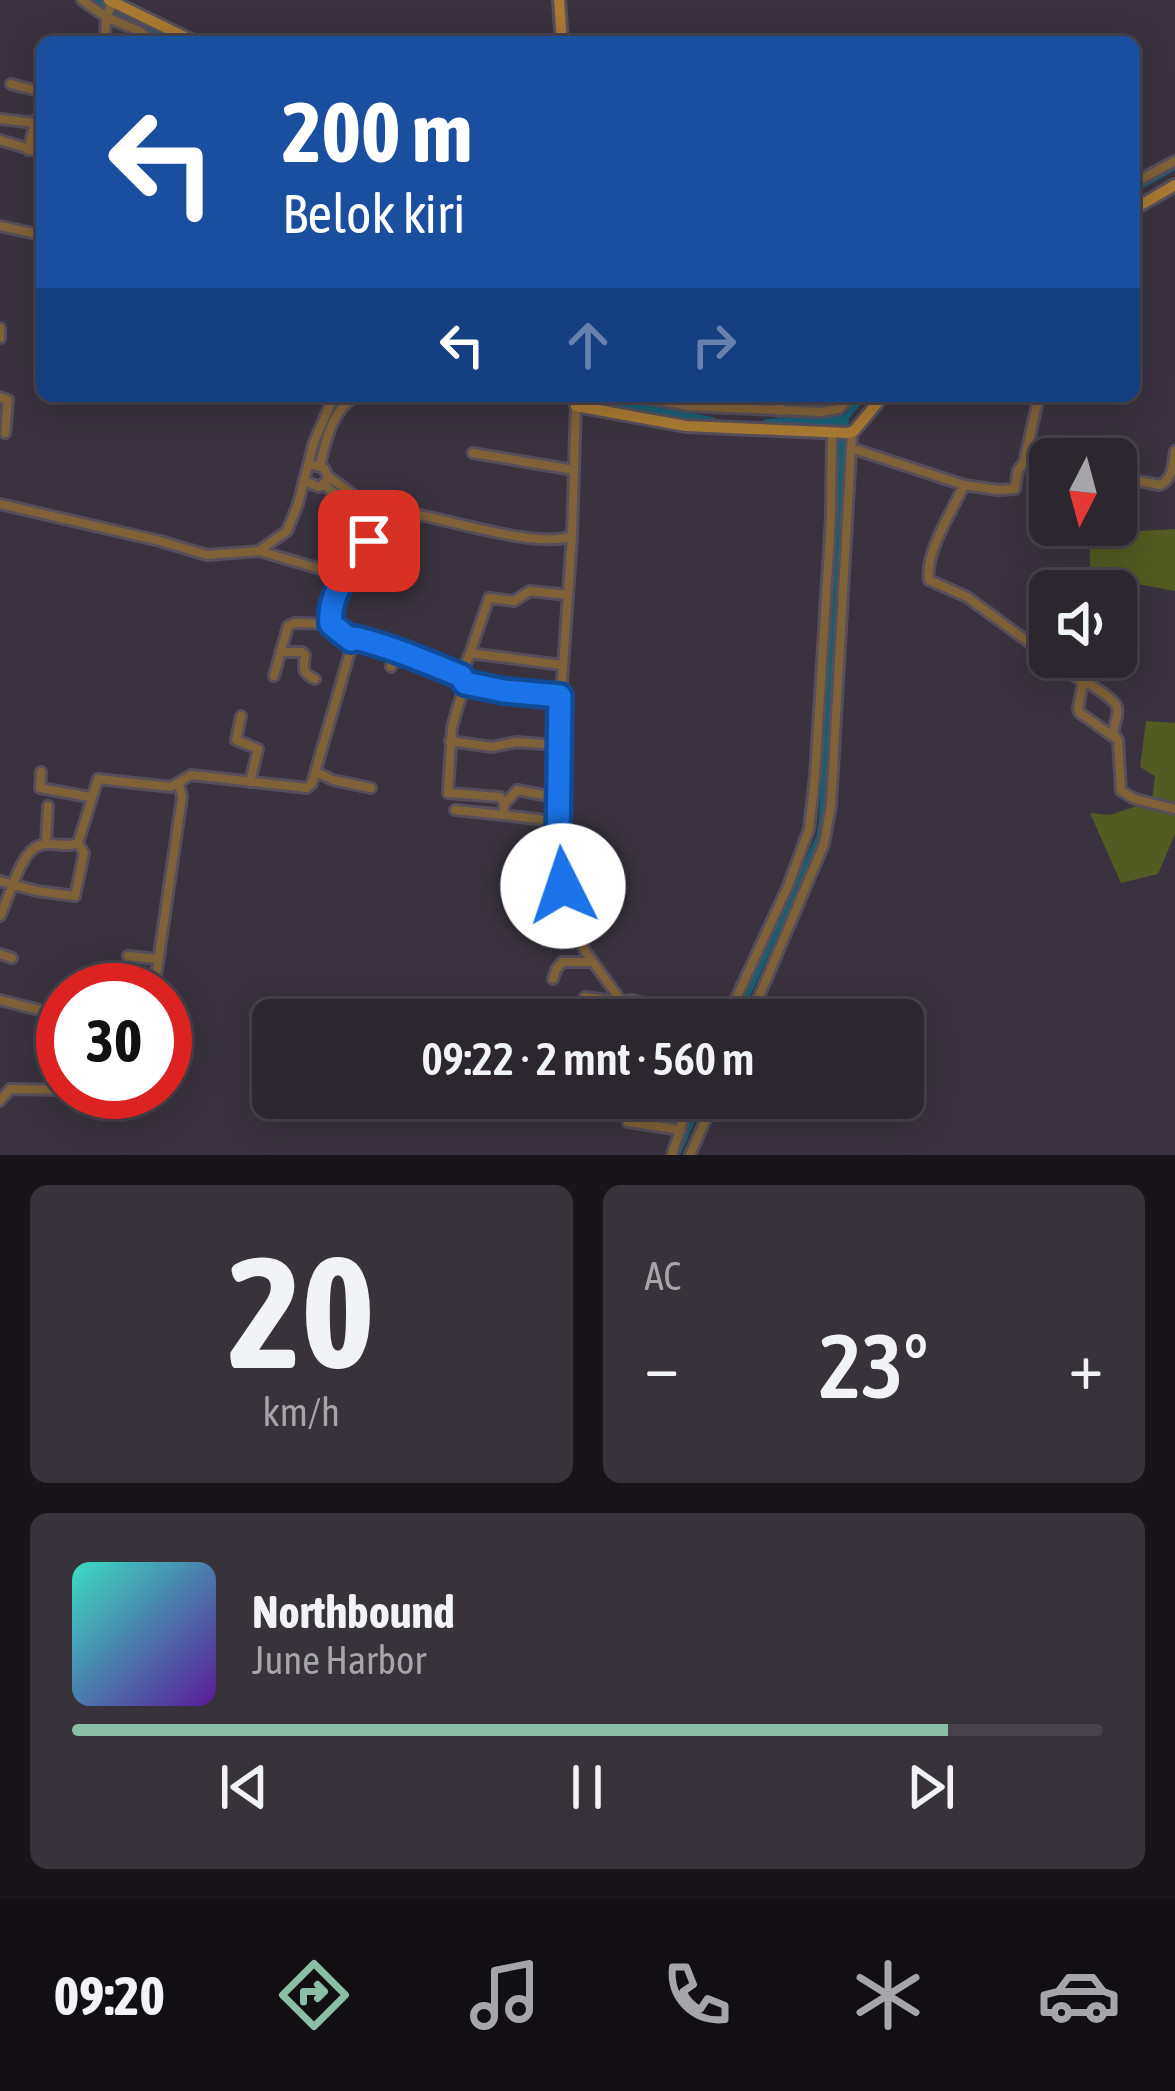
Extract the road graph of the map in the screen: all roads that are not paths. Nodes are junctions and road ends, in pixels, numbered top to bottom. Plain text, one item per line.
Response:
1 (82, 0) edge
2 (559, 0) edge
3 (109, 8) edge
4 (146, 36) edge
5 (180, 36) edge
6 (562, 36) edge
7 (11, 84) dead end
8 (36, 91) edge
9 (0, 119) edge
10 (35, 123) joint
11 (0, 140) edge
12 (28, 150) junction
13 (36, 152) edge
14 (1175, 160) edge
15 (1140, 180) edge
16 (1175, 184) edge
17 (1140, 205) edge
18 (0, 226) edge
19 (36, 234) edge
20 (0, 328) edge
21 (0, 338) edge
22 (0, 397) edge
23 (331, 402) edge
24 (344, 402) edge
25 (576, 402) edge
26 (580, 402) edge
27 (667, 402) edge
28 (717, 402) edge
29 (780, 402) edge
30 (846, 402) edge
31 (876, 402) edge
32 (1038, 402) edge
33 (716, 407) junction
34 (778, 411) junction
35 (830, 413) junction
36 (840, 432) junction
37 (5, 433) dead end
38 (850, 448) junction
39 (1175, 451) edge
40 (473, 454) dead end
41 (1024, 462) junction
42 (1029, 462) edge
43 (314, 465) junction
44 (574, 470) junction
45 (304, 481) junction
46 (326, 481) junction
47 (1137, 481) edge
48 (964, 485) junction
49 (0, 504) edge
50 (382, 523) junction
51 (572, 536) junction
52 (259, 550) junction
53 (345, 576) junction
54 (568, 595) junction
55 (331, 624) junction
56 (351, 640) junction
57 (396, 650) junction
58 (280, 652) junction
59 (470, 652) junction
60 (562, 665) junction
61 (391, 667) dead end
62 (274, 676) dead end
63 (315, 679) dead end
64 (463, 680) junction
65 (1083, 682) junction
66 (560, 696) junction
67 (241, 716) dead end
68 (1118, 740) junction
69 (450, 741) junction
70 (558, 746) junction
71 (41, 772) dead end
72 (316, 772) junction
73 (250, 782) junction
74 (179, 784) junction
75 (370, 788) dead end
76 (90, 797) junction
77 (559, 798) junction
78 (48, 806) dead end
79 (1175, 809) edge
80 (455, 810) dead end
81 (504, 810) junction
82 (559, 822) junction
83 (78, 843) junction
84 (46, 844) junction
85 (518, 868) dead end
86 (560, 869) junction
87 (0, 880) edge
88 (14, 884) junction
89 (0, 916) edge
90 (0, 954) edge
91 (128, 956) dead end
92 (12, 958) dead end
93 (158, 959) junction
94 (593, 962) junction
95 (157, 963) edge
96 (554, 979) dead end
97 (585, 997) dead end
98 (596, 999) edge
99 (619, 999) edge
100 (736, 999) edge
101 (758, 999) edge
102 (0, 1000) edge
103 (36, 1009) edge
104 (5, 1087) edge
105 (36, 1089) edge
106 (0, 1101) edge
107 (684, 1119) edge
108 (706, 1119) edge
109 (628, 1122) dead end
110 (681, 1130) junction
111 (672, 1155) edge
112 (690, 1155) edge

1 - 3 street
2 - 6 street
3 - 4 street
3 - 5 street
7 - 8 street
9 - 10 street
10 - 12 street
11 - 12 street
12 - 13 street
14 - 15 street
16 - 17 street
18 - 19 street
20 - 21 street
22 - 37 street
23 - 43 street
24 - 43 street
25 - 44 street
26 - 36 street
27 - 33 street
28 - 33 street
29 - 34 street
30 - 35 street
31 - 36 street
32 - 41 street
33 - 34 street
34 - 35 street
35 - 36 street
36 - 38 street
36 - 100 street
38 - 48 street
38 - 101 street
39 - 47 street
40 - 44 street
41 - 42 street
41 - 48 street
43 - 45 street
43 - 46 street
44 - 51 street
45 - 46 street
45 - 52 street
46 - 50 street
48 - 65 street
49 - 52 street
50 - 51 street
50 - 53 street
51 - 54 street
52 - 53 street
53 - 55 street
54 - 59 street
54 - 60 street
55 - 56 street
55 - 58 street
56 - 57 street
56 - 72 street
57 - 61 street
57 - 64 street
58 - 62 street
58 - 63 street
59 - 60 street
59 - 64 street
60 - 66 street
64 - 66 street
64 - 69 street
65 - 68 street
65 - 68 street
66 - 70 street
67 - 73 street
68 - 79 street
69 - 70 street
69 - 81 street
70 - 77 street
71 - 76 street
72 - 73 street
72 - 75 street
73 - 74 street
74 - 76 street
74 - 93 street
76 - 83 street
77 - 81 street
77 - 82 street
78 - 84 street
80 - 81 street
81 - 82 street
82 - 86 street
83 - 84 street
83 - 88 street
84 - 88 street
85 - 86 street
86 - 94 street
87 - 88 street
88 - 89 street
90 - 92 street
91 - 93 street
93 - 95 street
94 - 96 street
94 - 99 street
97 - 98 street
102 - 103 street
104 - 105 street
104 - 106 street
107 - 110 street
108 - 112 street
109 - 110 street
110 - 111 street

